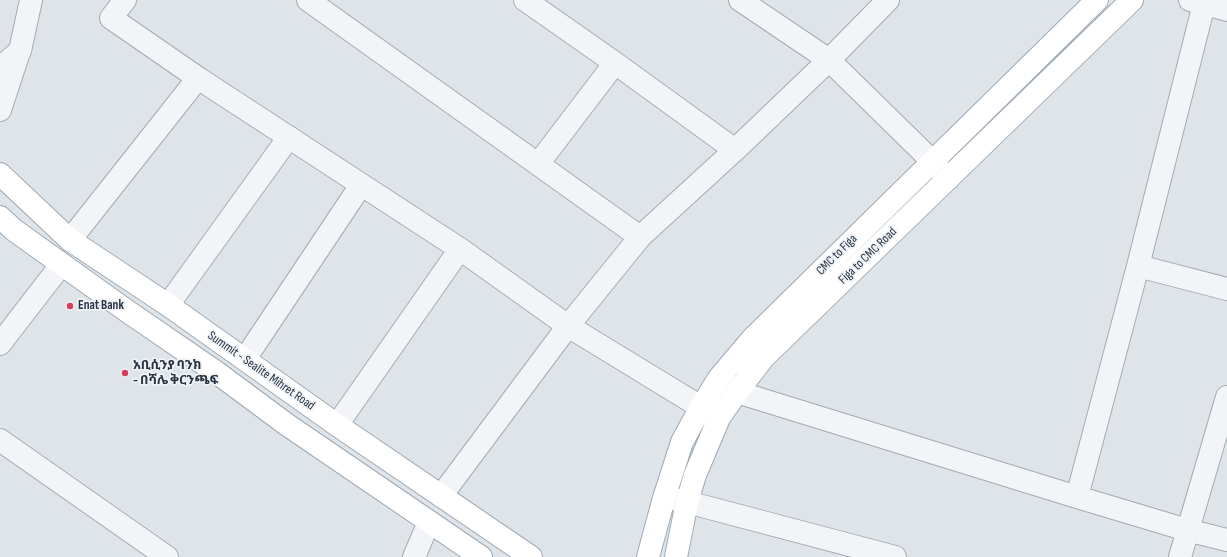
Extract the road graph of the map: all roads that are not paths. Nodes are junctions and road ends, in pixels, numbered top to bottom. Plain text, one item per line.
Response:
1 (31, 0) edge
2 (125, 0) edge
3 (308, 0) edge
4 (525, 0) edge
5 (740, 0) edge
6 (888, 0) edge
7 (1097, 0) edge
8 (1132, 0) edge
9 (1197, 2) edge
10 (1227, 10) edge
11 (20, 51) junction
12 (829, 60) junction
13 (615, 63) junction
14 (0, 68) edge
15 (198, 78) junction
16 (0, 110) edge
17 (289, 137) junction
18 (735, 150) junction
19 (933, 162) junction
20 (538, 164) junction
21 (0, 174) edge
22 (948, 179) junction
23 (361, 185) junction
24 (0, 217) edge
25 (640, 237) junction
26 (70, 240) junction
27 (460, 249) junction
28 (61, 265) junction
29 (1138, 266) junction
30 (1227, 288) edge
31 (168, 305) junction
32 (568, 326) junction
33 (0, 344) edge
34 (245, 359) junction
35 (719, 378) junction
36 (737, 392) junction
37 (1227, 397) edge
38 (701, 407) junction
39 (719, 418) junction
40 (337, 425) junction
41 (0, 440) edge
42 (441, 496) junction
43 (1077, 497) junction
44 (664, 498) junction
45 (687, 502) junction
46 (429, 522) junction
47 (1187, 530) junction
48 (1227, 540) edge
49 (167, 557) edge
50 (414, 557) edge
51 (481, 557) edge
52 (531, 557) edge
53 (648, 557) edge
54 (676, 557) edge
55 (896, 557) edge
56 (1180, 557) edge

1 - 11 street
2 - 15 street
3 - 20 street
4 - 13 street
5 - 12 street
6 - 12 street
7 - 19 main road, CMC to Figa
8 - 22 main road, Figa to CMC Road
9 - 10 street
9 - 29 street
11 - 14 street
11 - 16 street
12 - 18 street
12 - 19 street
13 - 18 street
13 - 20 street
15 - 17 street
15 - 26 street
17 - 23 street
17 - 31 street
18 - 25 street
19 - 22 street
19 - 35 main road, CMC to Figa
20 - 25 street
21 - 26 main road, Summit - Sealite Mihret Road
22 - 36 main road, Figa to CMC Road
23 - 27 street
23 - 34 street
24 - 28 main road
25 - 32 street
26 - 31 main road, Summit - Sealite Mihret Road
27 - 32 street
27 - 40 street
28 - 33 street
28 - 46 main road
29 - 30 street
29 - 43 street
31 - 34 main road, Summit - Sealite Mihret Road
32 - 38 street
32 - 42 street
34 - 40 main road, Summit - Sealite Mihret Road
35 - 36 street
35 - 38 main road, CMC to Figa
36 - 39 main road, Figa to CMC Road
36 - 43 street
37 - 47 street
38 - 39 street
38 - 44 main road, CMC to Figa
39 - 45 main road, Figa to CMC Road
40 - 42 main road, Summit - Sealite Mihret Road
41 - 49 street
42 - 52 main road, Summit - Sealite Mihret Road
43 - 47 street
44 - 45 street
44 - 53 main road, CMC to Figa
45 - 54 main road, Figa to CMC Road
45 - 55 street
46 - 50 street
46 - 51 main road
47 - 48 street
47 - 56 street

